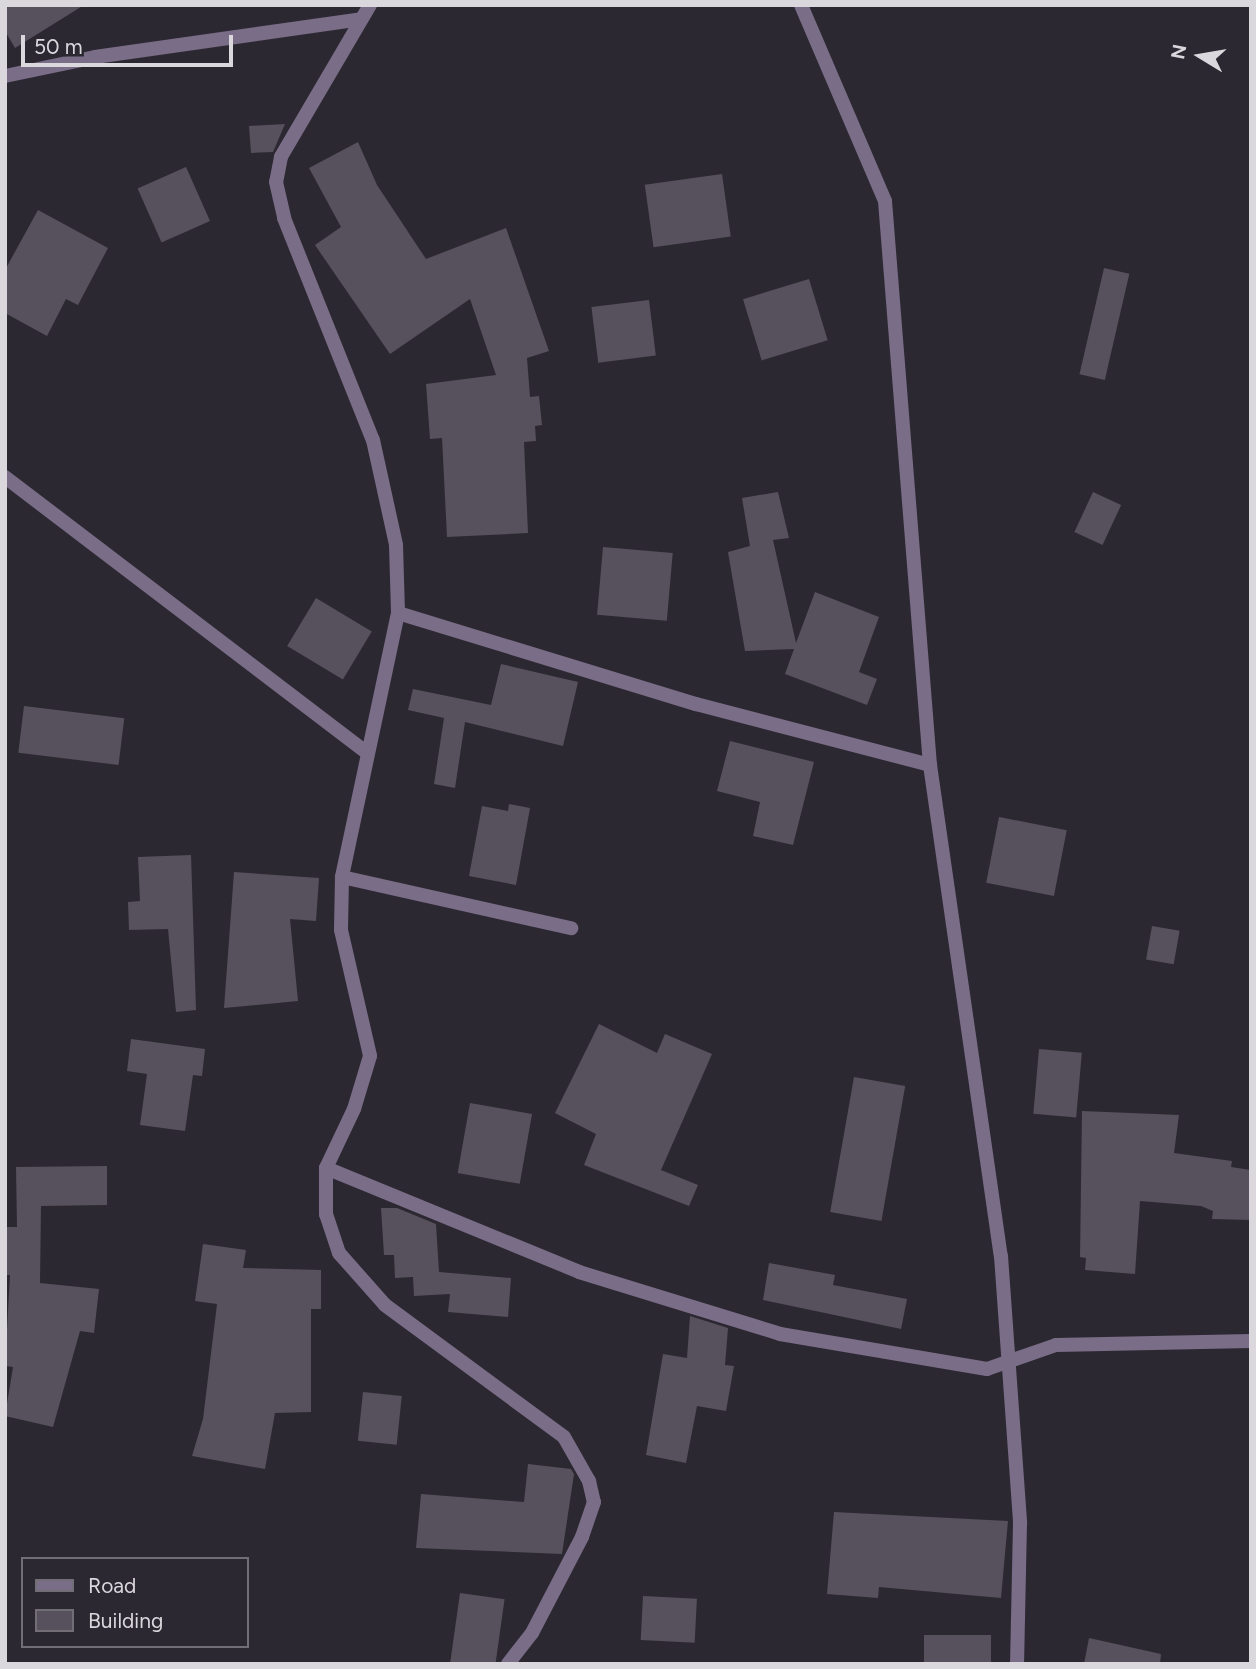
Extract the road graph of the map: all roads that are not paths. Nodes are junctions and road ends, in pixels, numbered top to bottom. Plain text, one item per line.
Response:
1 (370, 5) edge
2 (801, 5) edge
3 (361, 19) junction
4 (5, 76) edge
5 (5, 477) edge
6 (398, 613) junction
7 (367, 753) junction
8 (930, 765) junction
9 (342, 877) junction
10 (571, 928) dead end
11 (326, 1168) junction
12 (1251, 1341) edge
13 (1010, 1362) junction
14 (508, 1664) edge
15 (1017, 1664) edge

1 - 3 street
2 - 8 street
3 - 4 street
3 - 6 street
5 - 7 street
6 - 7 street
6 - 8 street
7 - 9 street
8 - 13 street
9 - 10 street
9 - 11 street
11 - 13 street
11 - 14 street
12 - 13 street
13 - 15 street

